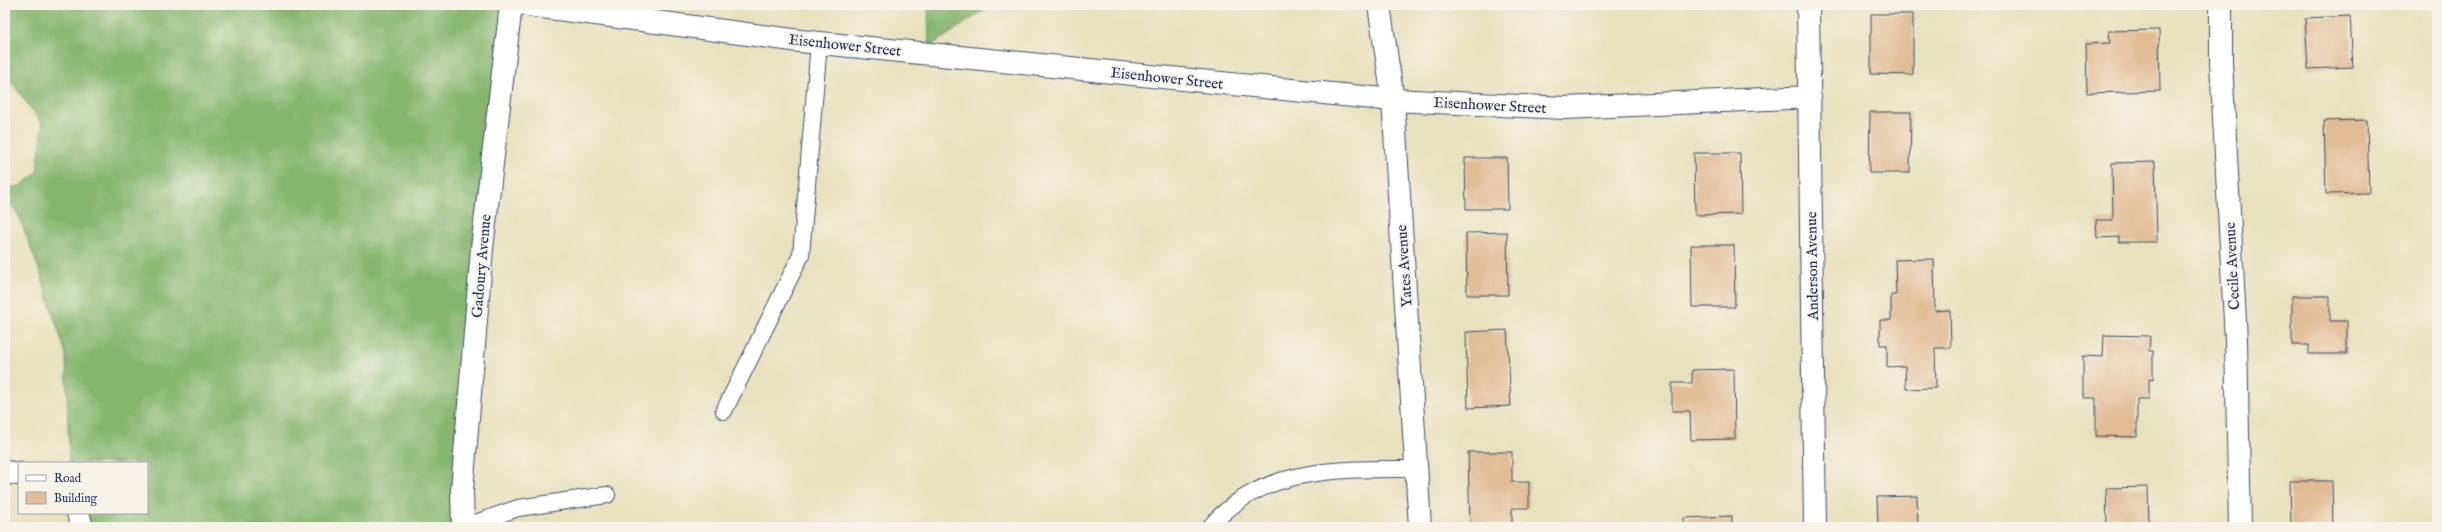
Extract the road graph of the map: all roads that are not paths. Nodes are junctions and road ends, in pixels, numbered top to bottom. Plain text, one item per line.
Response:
1 (511, 5) edge
2 (527, 5) edge
3 (1379, 5) edge
4 (1808, 5) edge
5 (2221, 5) edge
6 (819, 43) junction
7 (1810, 97) junction
8 (1393, 100) junction
9 (724, 411) dead end
10 (1417, 469) junction
11 (5, 472) edge
12 (18, 474) edge
13 (607, 495) dead end
14 (78, 514) edge
15 (82, 527) edge
16 (464, 527) edge
17 (1210, 527) edge
18 (1420, 527) edge
19 (1815, 527) edge
20 (2240, 527) edge

1 - 16 street, Gadoury Avenue
2 - 6 street, Eisenhower Street
3 - 8 street, Yates Avenue
4 - 7 street, Anderson Avenue
5 - 20 street, Cecile Avenue
6 - 8 street, Eisenhower Street
6 - 9 lane
7 - 8 street, Eisenhower Street
7 - 19 street, Anderson Avenue
8 - 10 street, Yates Avenue
10 - 17 lane
10 - 18 street, Yates Avenue
11 - 12 street
13 - 16 lane
14 - 15 street

